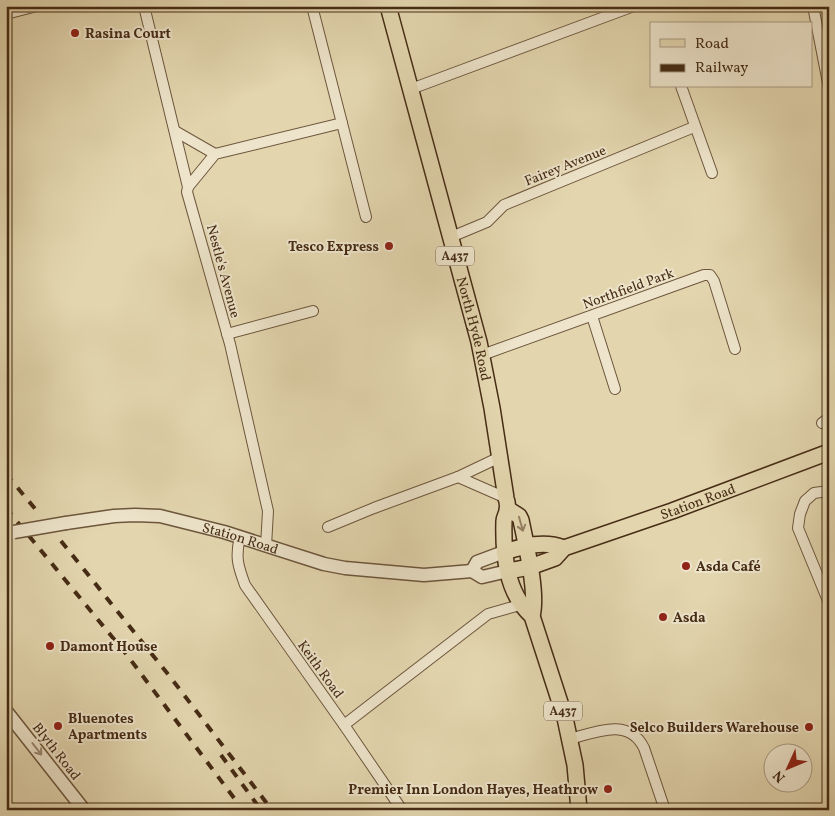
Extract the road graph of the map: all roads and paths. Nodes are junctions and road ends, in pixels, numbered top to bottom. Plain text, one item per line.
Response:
1 (37, 6) edge
2 (144, 6) edge
3 (312, 6) edge
4 (388, 6) edge
5 (634, 6) edge
6 (813, 6) edge
7 (6, 14) edge
8 (682, 88) edge
9 (829, 88) edge
10 (411, 89) junction
11 (342, 123) junction
12 (694, 127) junction
13 (175, 131) junction
14 (215, 154) junction
15 (712, 173) dead end
16 (188, 187) junction
17 (366, 217) dead end
18 (450, 237) junction
19 (313, 311) dead end
20 (592, 316) junction
21 (227, 334) junction
22 (735, 349) dead end
23 (482, 356) junction
24 (615, 389) dead end
25 (829, 452) edge
26 (500, 457) junction
27 (458, 478) junction
28 (829, 491) edge
29 (507, 504) junction
30 (328, 527) dead end
31 (6, 534) edge
32 (240, 537) junction
33 (266, 546) junction
34 (526, 546) junction
35 (564, 548) junction
36 (504, 552) junction
37 (530, 567) junction
38 (472, 571) junction
39 (508, 571) junction
40 (829, 603) edge
41 (529, 608) junction
42 (6, 711) edge
43 (344, 725) junction
44 (570, 739) junction
45 (84, 810) edge
46 (402, 810) edge
47 (579, 810) edge
48 (665, 810) edge

1 - 7 street
2 - 13 street, Nestle's Avenue
3 - 11 street
4 - 10 main road, North Hyde Road / A437
5 - 10 street
6 - 9 street
8 - 12 street
10 - 18 main road, North Hyde Road / A437
11 - 14 street
11 - 17 street
12 - 15 street
12 - 18 street, Fairey Avenue
13 - 14 street
13 - 16 street, Nestle's Avenue
14 - 16 street
16 - 21 street, Nestle's Avenue
18 - 23 main road, North Hyde Road / A437
19 - 21 street
20 - 22 street, Northfield Park
20 - 23 street, Northfield Park
20 - 24 street
21 - 33 street, Nestle's Avenue
23 - 26 main road, North Hyde Road / A437
25 - 35 main road, Station Road
26 - 27 street
26 - 29 main road, North Hyde Road / A437
27 - 29 street
27 - 30 street
28 - 40 street
29 -> 34 main road, North Hyde Road / A437
29 - 36 main road, North Hyde Road / A437
31 - 32 street, Station Road, bridge
32 - 33 street, Station Road
32 - 43 street, Keith Road
33 - 38 street, Station Road
34 - 35 main road, Station Road
34 - 36 main road, Station Road
34 - 37 main road, North Hyde Road / A437
35 - 37 main road, Station Road
36 - 38 street, Station Road
36 - 39 main road, North Hyde Road / A437
37 - 39 main road, Station Road
37 - 41 main road, North Hyde Road / A437
38 - 39 street, Station Road
39 - 41 main road, North Hyde Road / A437
41 - 43 street
41 - 44 main road, North Hyde Road / A437
42 -> 45 street, Blyth Road
43 - 46 street, Keith Road
44 - 47 main road, North Hyde Road / A437
44 - 48 street

